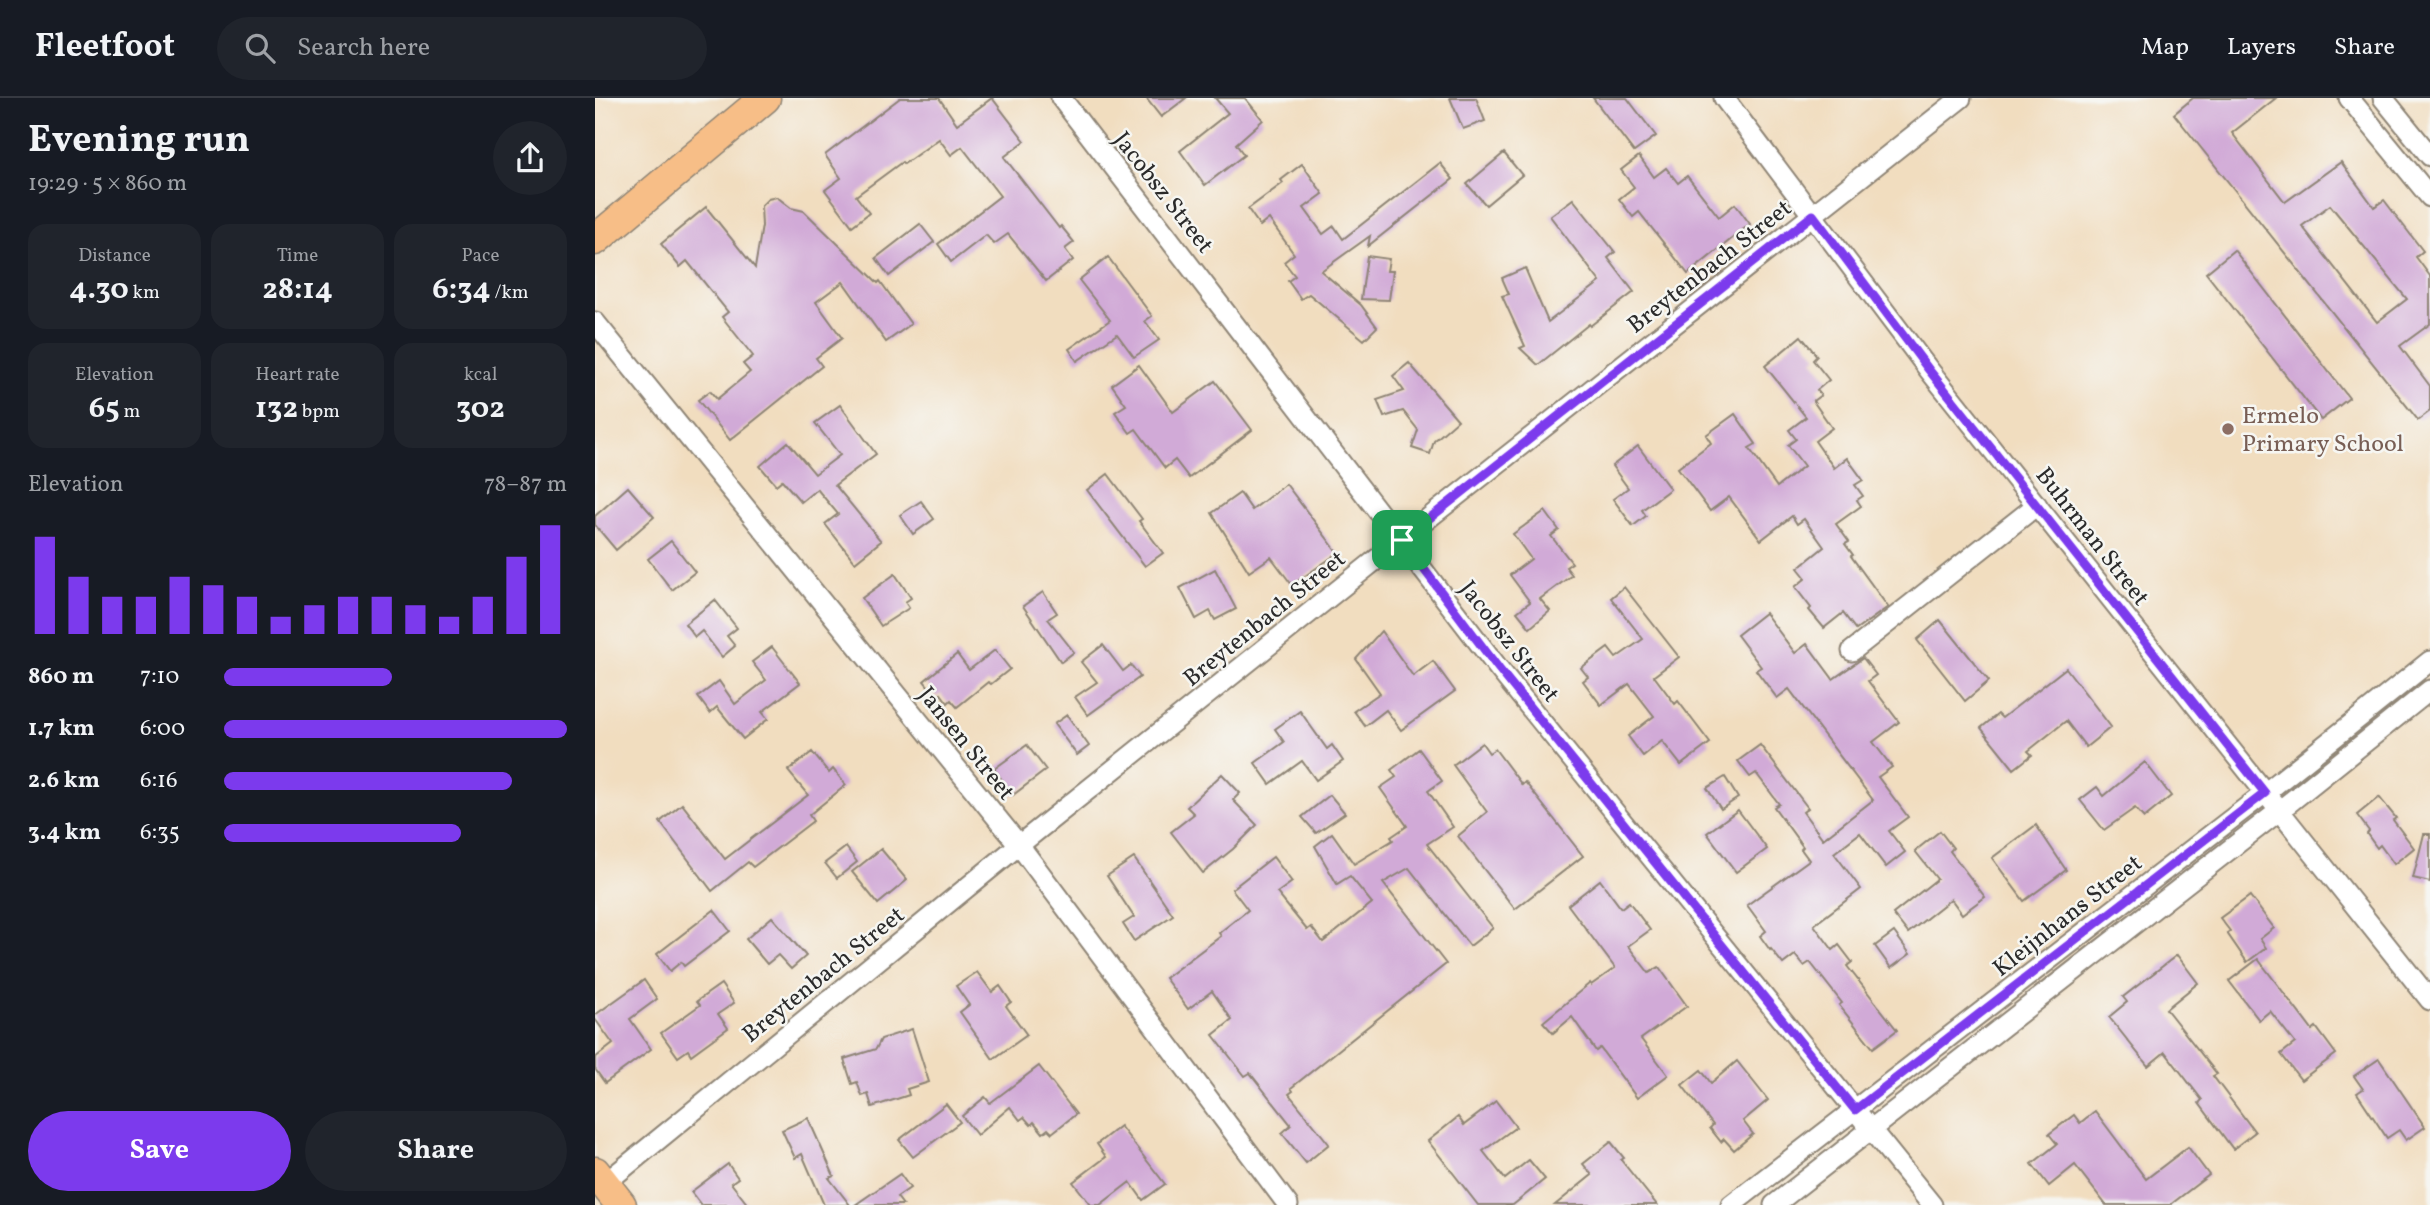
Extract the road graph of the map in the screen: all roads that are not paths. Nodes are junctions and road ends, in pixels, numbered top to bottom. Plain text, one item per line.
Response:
1 (765, 98) edge
2 (1061, 98) edge
3 (1724, 98) edge
4 (1961, 98) edge
5 (2349, 98) edge
6 (2383, 98) edge
7 (2430, 156) edge
8 (2430, 197) edge
9 (1813, 215) junction
10 (595, 240) edge
11 (595, 322) edge
12 (2037, 505) junction
13 (1402, 540) junction
14 (1852, 651) dead end
15 (2430, 661) edge
16 (2430, 690) edge
17 (2265, 793) junction
18 (2279, 811) junction
19 (1019, 845) junction
20 (2430, 1000) edge
21 (1855, 1110) junction
22 (1871, 1129) junction
23 (607, 1187) edge
24 (1288, 1205) edge
25 (1731, 1205) edge
26 (1774, 1205) edge
27 (1931, 1205) edge

1 - 10 highway
2 - 13 street, Jacobsz Street
3 - 9 street, Buhrman Street
4 - 9 street, Breytenbach Street
5 - 8 street
6 - 7 street
9 - 12 street, Buhrman Street
9 - 13 street, Breytenbach Street
11 - 19 street, Jansen Street
12 - 14 street
12 - 17 street, Buhrman Street
13 - 19 street, Breytenbach Street
13 - 21 street, Jacobsz Street
15 - 17 street, Kleijnhans Street
16 - 18 street, Kleijnhans Street
17 - 18 street, Buhrman Street
17 - 21 street, Kleijnhans Street
18 - 20 street, Buhrman Street
18 - 22 street, Kleijnhans Street
19 - 23 street, Breytenbach Street
19 - 24 street, Jansen Street
21 - 22 street, Jacobsz Street
21 - 25 street, Kleijnhans Street
22 - 26 street, Kleijnhans Street
22 - 27 street, Jacobsz Street

